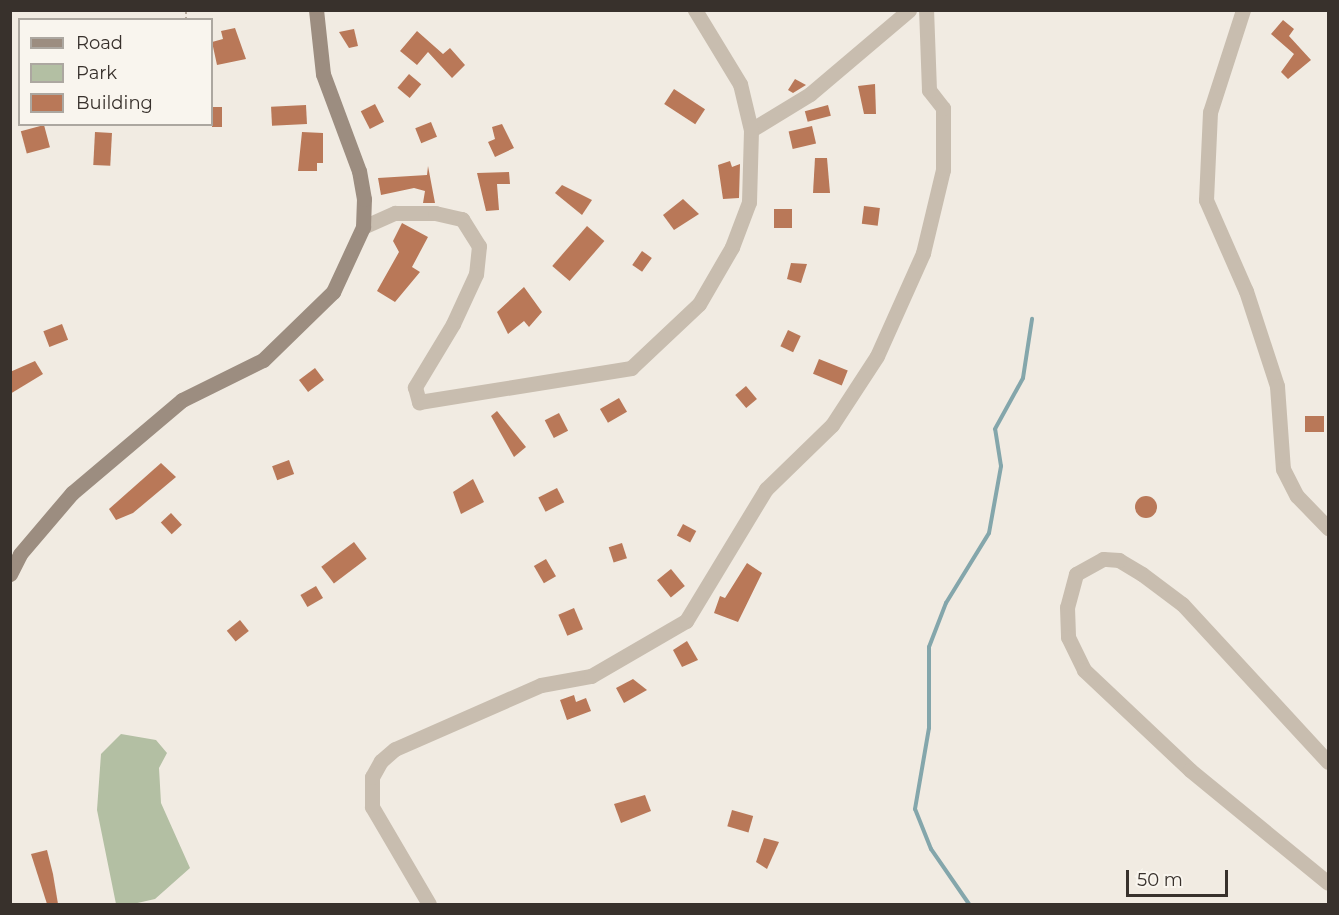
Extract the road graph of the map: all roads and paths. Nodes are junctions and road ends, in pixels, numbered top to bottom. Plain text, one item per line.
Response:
1 (316, 10) edge
2 (695, 10) edge
3 (909, 10) edge
4 (926, 10) edge
5 (1243, 10) edge
6 (751, 130) junction
7 (363, 227) junction
8 (1329, 528) edge
9 (10, 574) edge
10 (1329, 762) edge
11 (1329, 884) edge
12 (429, 904) edge

1 - 7 main road
2 - 6 street
3 - 6 street
4 - 12 street
5 - 8 street
6 - 7 street
7 - 9 main road
10 - 11 street

